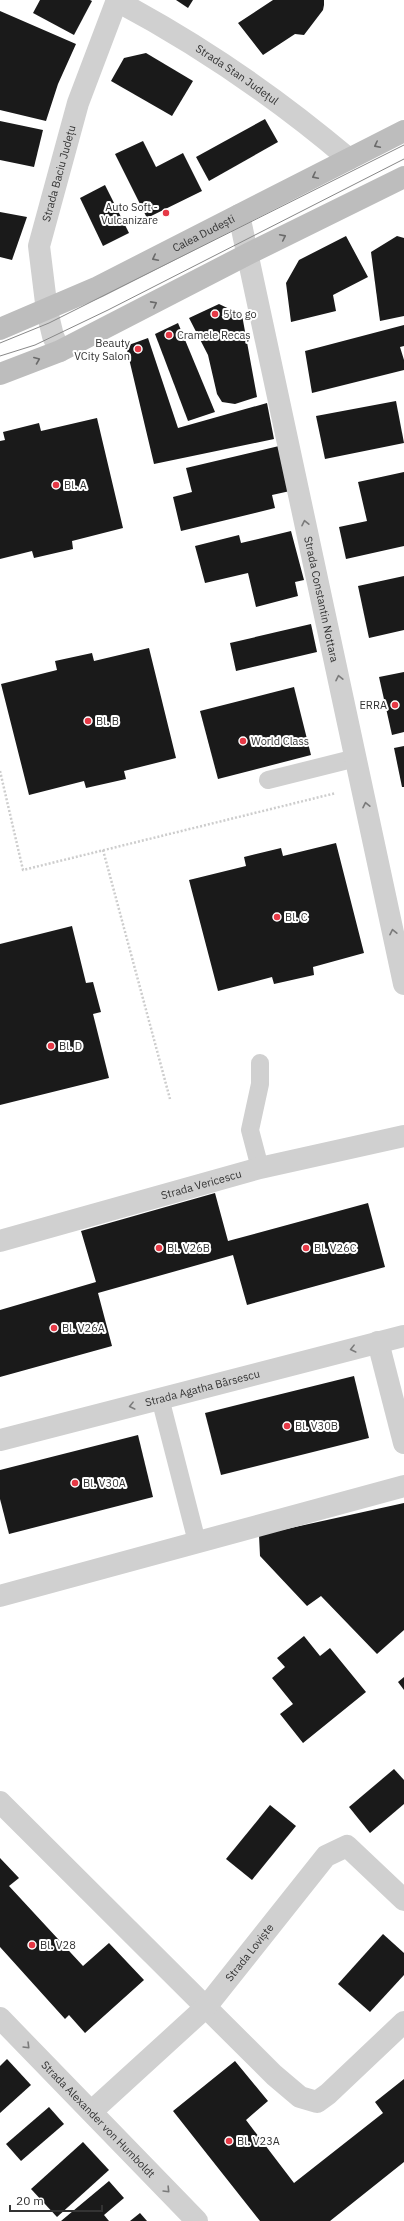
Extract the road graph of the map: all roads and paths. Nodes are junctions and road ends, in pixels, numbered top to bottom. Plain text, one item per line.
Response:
1 (117, 1) edge
2 (404, 130) edge
3 (349, 159) junction
4 (404, 178) edge
5 (239, 214) junction
6 (248, 254) junction
7 (47, 310) junction
8 (0, 329) edge
9 (60, 351) junction
10 (0, 374) edge
11 (356, 758) junction
12 (0, 771) edge
13 (268, 780) dead end
14 (362, 786) junction
15 (103, 850) junction
16 (404, 984) edge
17 (260, 1063) dead end
18 (170, 1099) dead end
19 (404, 1136) edge
20 (260, 1168) junction
21 (0, 1241) edge
22 (404, 1336) edge
23 (378, 1342) junction
24 (160, 1398) junction
25 (0, 1440) edge
26 (404, 1443) edge
27 (404, 1486) edge
28 (197, 1542) junction
29 (0, 1596) edge
30 (0, 1802) edge
31 (404, 1900) edge
32 (206, 2007) junction
33 (0, 2018) edge
34 (404, 2022) edge
35 (92, 2111) junction
36 (197, 2221) edge

1 - 3 street, Strada Stan Județul
1 - 7 street, Strada Baciu Județu
2 -> 3 main road, Calea Dudești
3 -> 5 main road, Calea Dudești
6 -> 4 main road
5 - 6 street, Strada Constantin Nottara
5 -> 7 main road, Calea Dudești
9 -> 6 main road
11 -> 6 street, Strada Constantin Nottara
7 - 8 main road, Calea Dudești
7 - 9 street, Strada Baciu Județu
10 -> 9 main road
11 - 13 lane
11 - 14 street, Strada Constantin Nottara
12 - 15 path
14 - 15 path
16 -> 14 street, Strada Constantin Nottara
15 - 18 path
17 - 20 lane
19 - 20 street, Strada Vericescu
20 - 21 street, Strada Vericescu
22 - 23 street, Strada Agatha Bârsescu
23 -> 24 street, Strada Agatha Bârsescu
23 - 26 street
24 -> 25 street, Strada Agatha Bârsescu
24 - 28 lane
27 - 28 street
28 - 29 street
30 - 32 street
31 - 32 street, Strada Loviște
32 - 34 street
32 - 35 street, Strada Loviște
33 -> 35 street, Strada Alexander von Humboldt
35 -> 36 street, Strada Alexander von Humboldt

